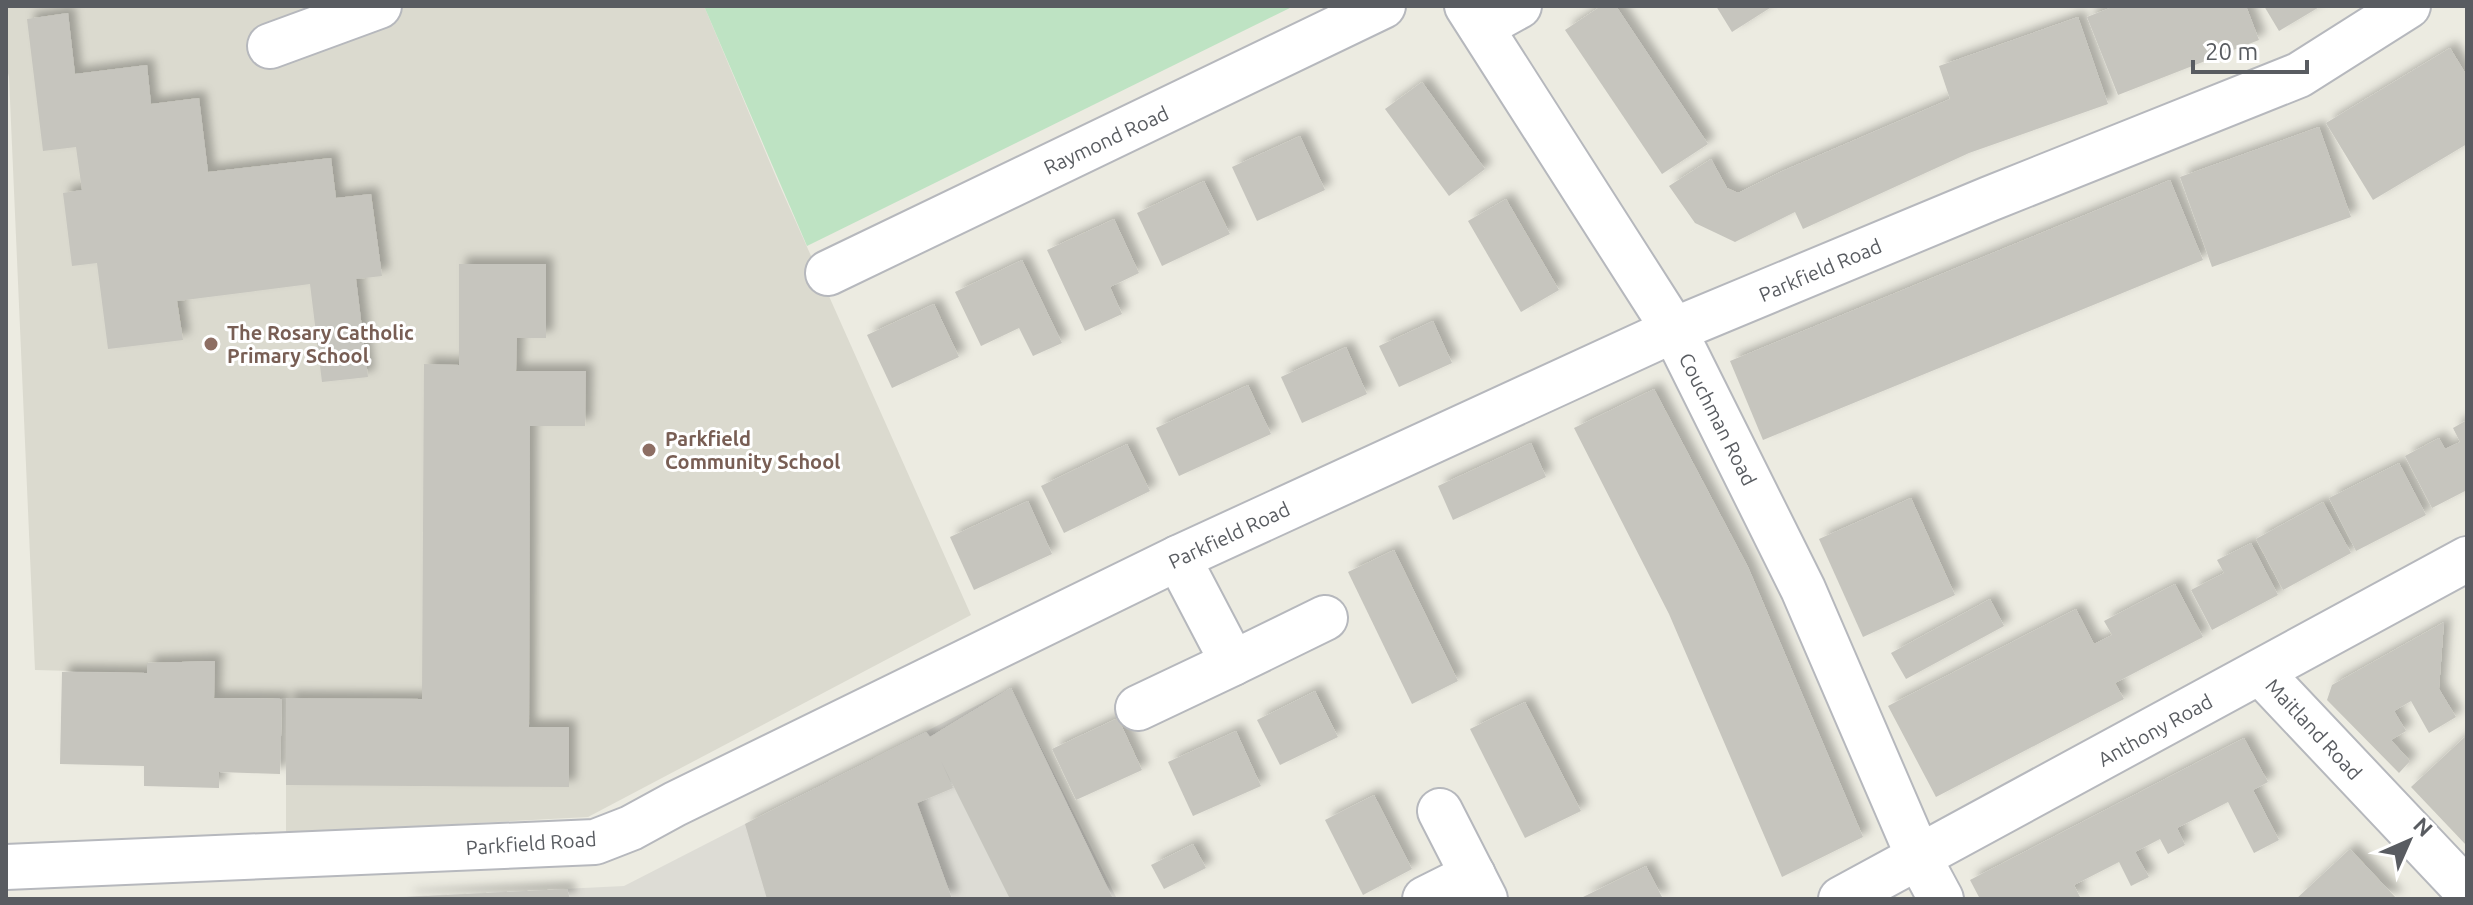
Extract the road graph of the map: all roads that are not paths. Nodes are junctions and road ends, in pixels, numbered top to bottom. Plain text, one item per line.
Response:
1 (379, 6) edge
2 (1383, 6) edge
3 (1519, 6) edge
4 (2408, 6) edge
5 (1474, 16) edge
6 (270, 46) dead end
7 (828, 273) dead end
8 (1674, 330) junction
9 (1178, 558) junction
10 (2467, 559) edge
11 (1325, 618) dead end
12 (1233, 663) junction
13 (2260, 672) junction
14 (1138, 708) dead end
15 (1440, 811) dead end
16 (1919, 858) junction
17 (6, 867) edge
18 (1479, 887) edge
19 (2467, 891) edge
20 (1425, 899) edge
21 (1841, 899) edge
22 (1941, 899) edge

1 - 6 street
2 - 7 street, Raymond Road
3 - 5 street
4 - 8 street, Parkfield Road
5 - 8 street, Couchman Road
8 - 9 street, Parkfield Road
8 - 16 street, Couchman Road
9 - 12 street
9 - 17 street, Parkfield Road
10 - 13 street, Anthony Road
11 - 12 street
12 - 14 street
13 - 16 street, Anthony Road
13 - 19 street, Maitland Road
15 - 18 street
16 - 21 street, Anthony Road
16 - 22 street, Couchman Road
18 - 20 street

